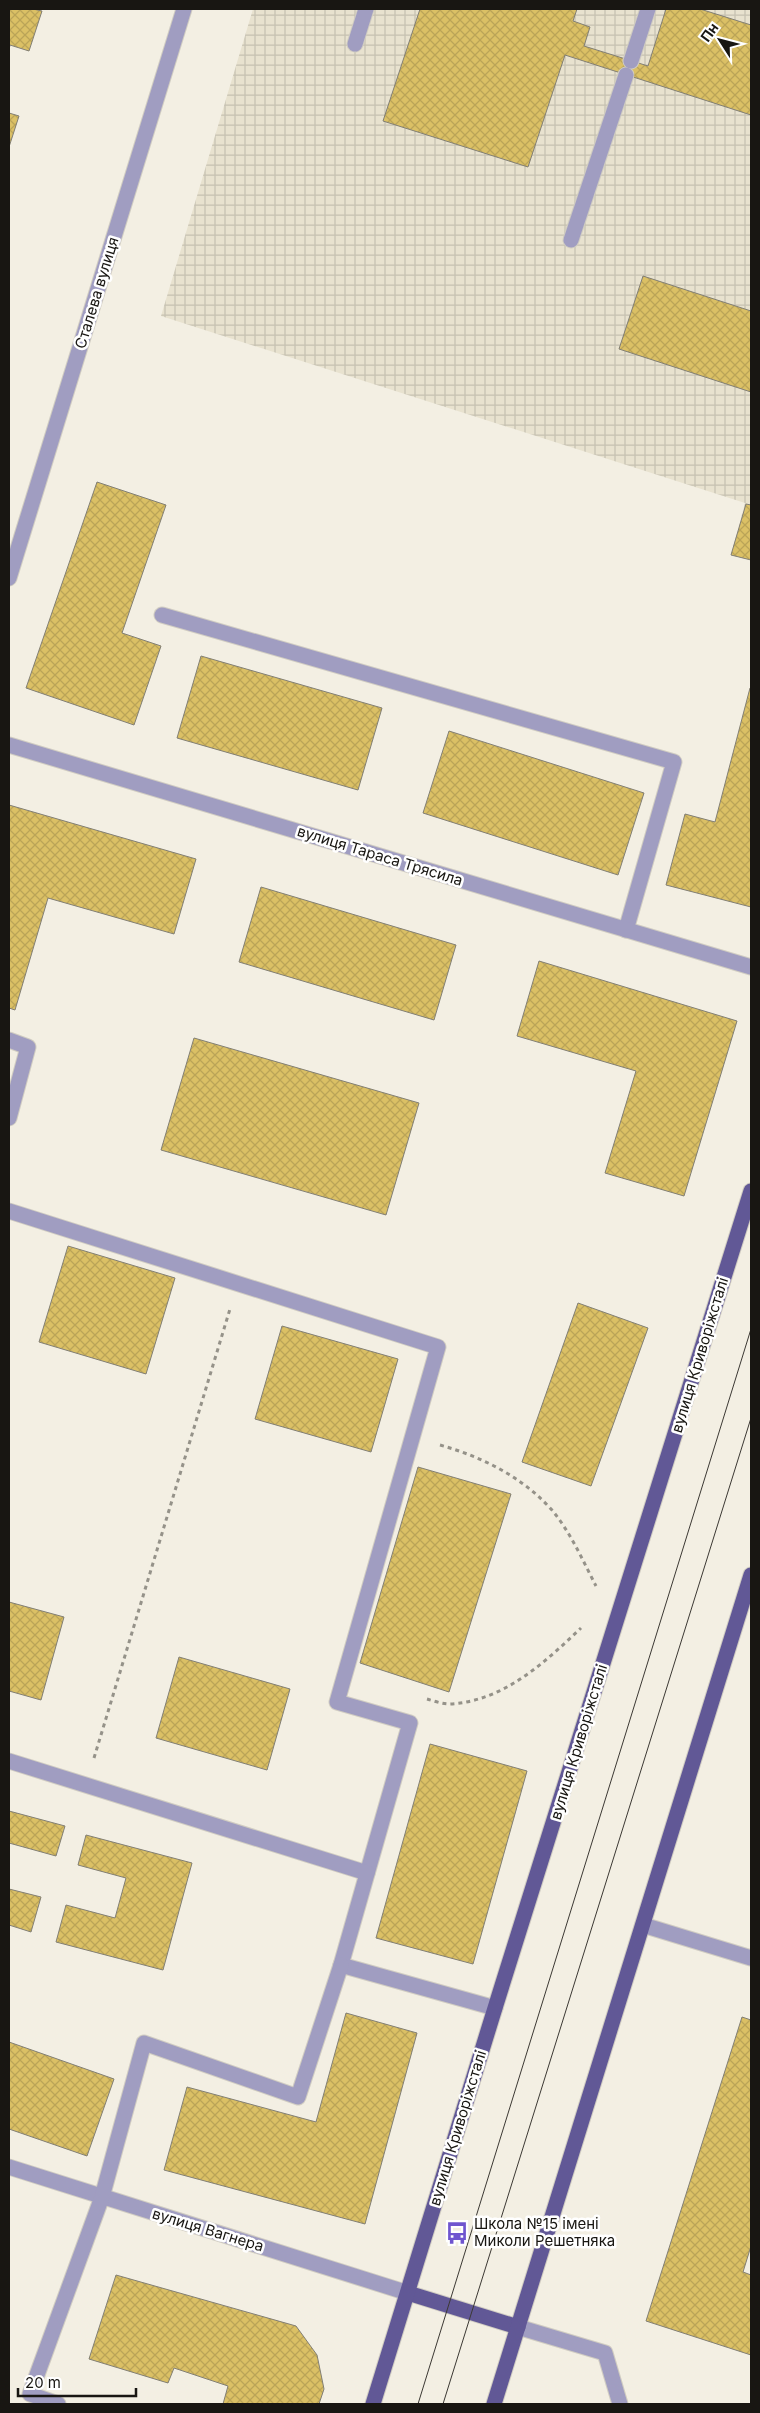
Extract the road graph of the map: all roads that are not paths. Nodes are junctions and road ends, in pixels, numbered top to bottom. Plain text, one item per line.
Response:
1 (184, 9) edge
2 (366, 9) edge
3 (648, 9) edge
4 (355, 44) dead end
5 (571, 240) dead end
6 (9, 578) edge
7 (162, 615) dead end
8 (9, 745) edge
9 (626, 930) junction
10 (751, 967) edge
11 (9, 1040) edge
12 (9, 1118) edge
13 (751, 1191) edge
14 (9, 1211) edge
15 (751, 1575) edge
16 (9, 1761) edge
17 (367, 1872) junction
18 (643, 1925) junction
19 (751, 1958) edge
20 (341, 1965) junction
21 (495, 2008) junction
22 (9, 2167) edge
23 (102, 2197) junction
24 (408, 2293) junction
25 (518, 2327) junction
26 (58, 2404) edge
27 (374, 2404) edge
28 (494, 2404) edge
29 (620, 2404) edge

1 - 6 street, Сталева вулиця
2 - 4 street
3 - 5 street
7 - 9 street
8 - 9 street, вулиця Тараса Трясила
9 - 10 street, вулиця Тараса Трясила
11 - 12 street
13 - 21 main road, вулиця Криворіжсталі
14 - 17 street
15 - 18 main road
16 - 17 street
17 - 20 street
18 - 19 street
18 - 25 main road
20 - 21 street
20 - 23 street
21 - 24 main road, вулиця Криворіжсталі
22 - 23 street, вулиця Вагнера
23 - 24 street, вулиця Вагнера
23 - 26 street
24 - 25 main road
24 - 27 main road, вулиця Криворіжсталі
25 - 28 main road
25 - 29 street

